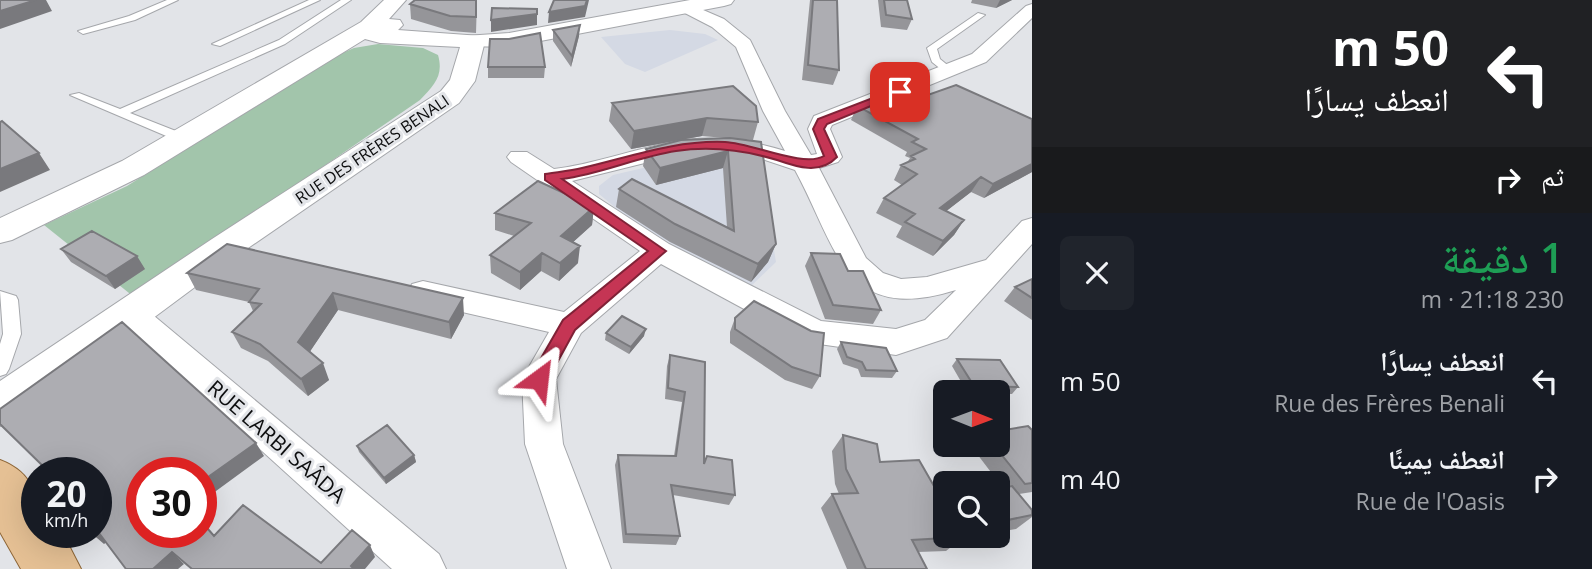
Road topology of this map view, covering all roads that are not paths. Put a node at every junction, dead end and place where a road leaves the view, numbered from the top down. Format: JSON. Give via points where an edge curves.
{"nodes":[{"id":1,"x":174,"y":0,"type":"edge"},
{"id":2,"x":316,"y":0,"type":"edge"},
{"id":3,"x":347,"y":0,"type":"edge"},
{"id":4,"x":396,"y":0,"type":"edge"},
{"id":5,"x":407,"y":0,"type":"edge"},
{"id":6,"x":724,"y":0,"type":"edge"},
{"id":7,"x":687,"y":8,"type":"junction"},
{"id":8,"x":1032,"y":9,"type":"edge"},
{"id":9,"x":981,"y":15,"type":"dead end"},
{"id":10,"x":404,"y":26,"type":"junction"},
{"id":11,"x":369,"y":27,"type":"junction"},
{"id":12,"x":83,"y":31,"type":"dead end"},
{"id":13,"x":461,"y":41,"type":"junction"},
{"id":14,"x":217,"y":44,"type":"dead end"},
{"id":15,"x":951,"y":72,"type":"junction"},
{"id":16,"x":75,"y":95,"type":"dead end"},
{"id":17,"x":120,"y":113,"type":"junction"},
{"id":18,"x":183,"y":138,"type":"junction"},
{"id":19,"x":519,"y":157,"type":"dead end"},
{"id":20,"x":805,"y":165,"type":"junction"},
{"id":21,"x":550,"y":177,"type":"junction"},
{"id":22,"x":1032,"y":227,"type":"edge"},
{"id":23,"x":0,"y":232,"type":"edge"},
{"id":24,"x":225,"y":247,"type":"junction"},
{"id":25,"x":659,"y":251,"type":"junction"},
{"id":26,"x":265,"y":256,"type":"edge"},
{"id":27,"x":996,"y":267,"type":"junction"},
{"id":28,"x":397,"y":286,"type":"edge"},
{"id":29,"x":0,"y":297,"type":"edge"},
{"id":30,"x":130,"y":313,"type":"junction"},
{"id":31,"x":569,"y":325,"type":"junction"},
{"id":32,"x":0,"y":369,"type":"edge"},
{"id":33,"x":0,"y":406,"type":"edge"},
{"id":34,"x":0,"y":484,"type":"edge"},
{"id":35,"x":53,"y":569,"type":"edge"},
{"id":36,"x":424,"y":569,"type":"edge"},
{"id":37,"x":589,"y":569,"type":"edge"}],
"edges":[{"from":1,"to":12,"type":"lane"},
{"from":2,"to":14,"type":"lane"},
{"from":3,"to":17,"type":"lane","via":[[282,42]]},
{"from":4,"to":11,"type":"main road"},
{"from":5,"to":10,"type":"main road","via":[[398,13]]},
{"from":6,"to":7,"type":"main road"},
{"from":7,"to":13,"type":"main road","via":[[509,40]]},
{"from":7,"to":20,"type":"street","via":[[718,23],[744,44]]},
{"from":8,"to":15,"type":"street","via":[[979,58]]},
{"from":9,"to":15,"type":"lane","via":[[932,48],[936,60]]},
{"from":10,"to":11,"type":"main road"},
{"from":10,"to":13,"type":"main road"},
{"from":11,"to":13,"type":"main road","via":[[370,33],[380,36]]},
{"from":11,"to":18,"type":"main road"},
{"from":13,"to":24,"type":"main road","name":"RUE DES FRÈRES BENALI","via":[[462,81],[450,97]]},
{"from":15,"to":20,"type":"street","via":[[822,121],[818,129],[830,157]]},
{"from":16,"to":17,"type":"lane"},
{"from":17,"to":18,"type":"lane"},
{"from":18,"to":23,"type":"main road","via":[[83,194]]},
{"from":19,"to":21,"type":"street"},
{"from":20,"to":21,"type":"street","via":[[725,145],[676,148]]},
{"from":20,"to":27,"type":"street","via":[[855,264],[873,281],[899,290],[927,288]]},
{"from":21,"to":25,"type":"street"},
{"from":22,"to":27,"type":"street"},
{"from":24,"to":26,"type":"street"},
{"from":24,"to":30,"type":"main road","name":"RUE DES FRÈRES BENALI"},
{"from":25,"to":27,"type":"street","via":[[817,333],[896,342],[936,329]]},
{"from":25,"to":31,"type":"street"},
{"from":28,"to":31,"type":"street"},
{"from":29,"to":32,"type":"lane","via":[[10,300],[12,334]]},
{"from":30,"to":33,"type":"main road","name":"RUE DES FRÈRES BENALI"},
{"from":30,"to":36,"type":"street","name":"RUE LARBI SAÂDA"},
{"from":31,"to":37,"type":"street","via":[[539,379],[544,444]]},
{"from":34,"to":35,"type":"main road"}]}
